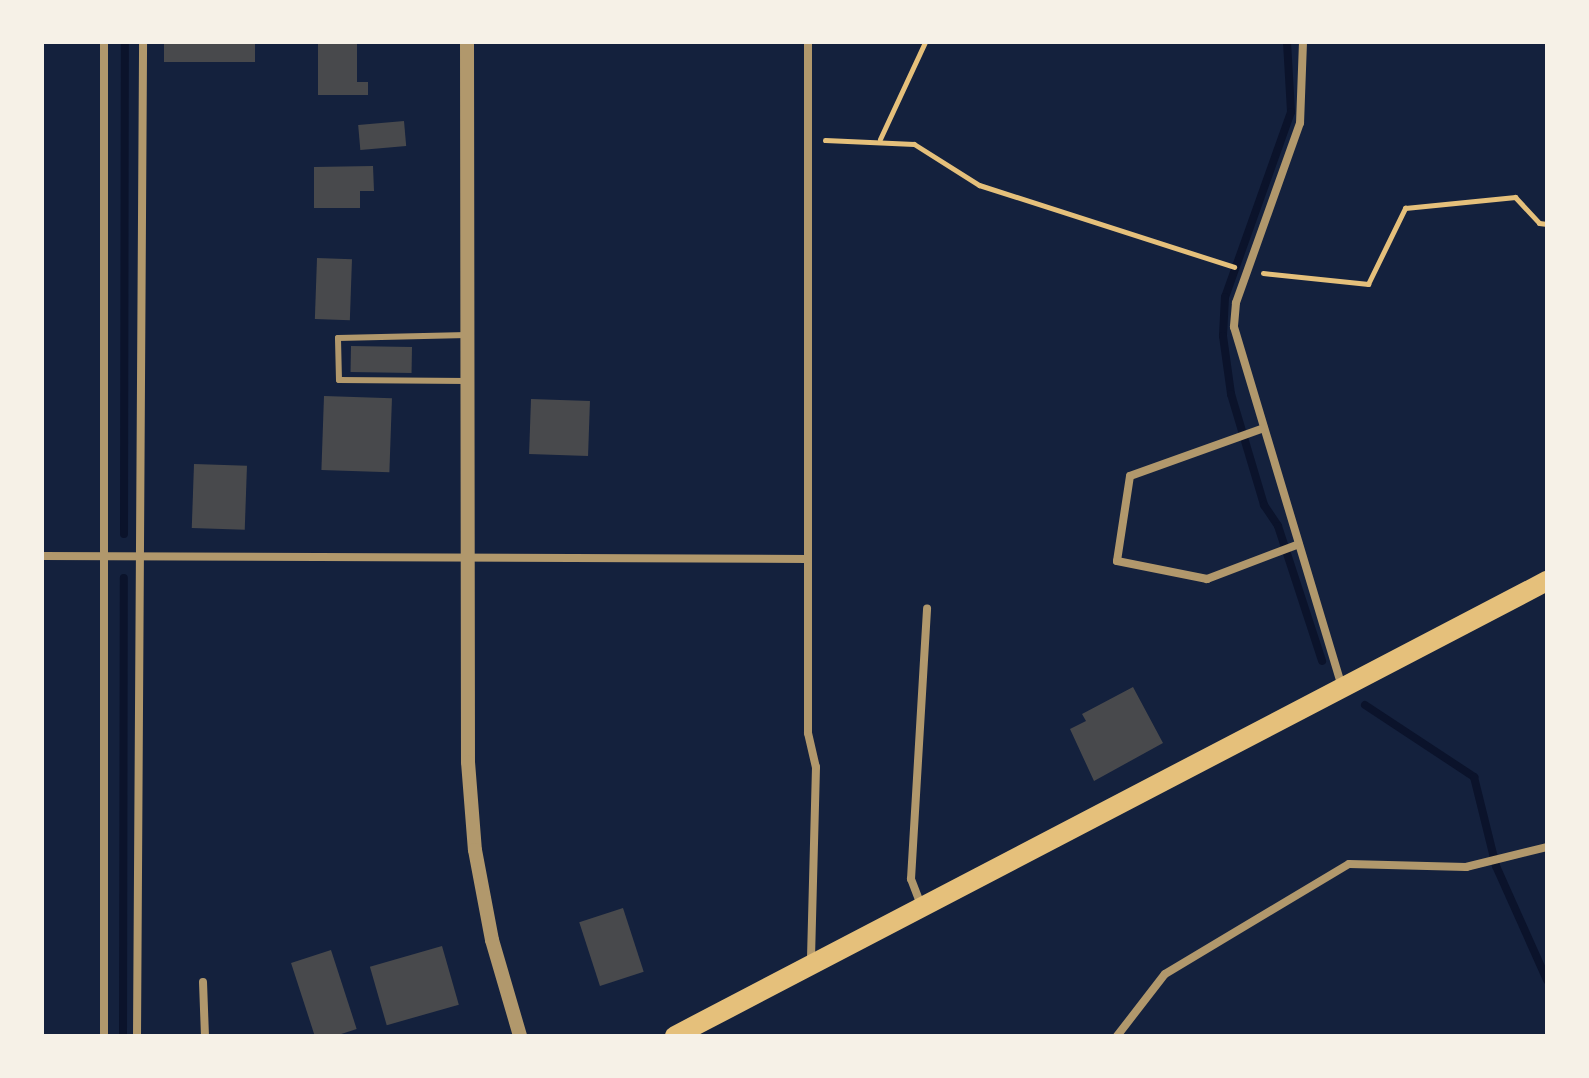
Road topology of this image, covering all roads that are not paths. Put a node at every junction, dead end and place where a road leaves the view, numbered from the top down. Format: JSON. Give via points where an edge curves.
{"nodes":[{"id":1,"x":104,"y":42,"type":"edge"},
{"id":2,"x":143,"y":42,"type":"edge"},
{"id":3,"x":467,"y":42,"type":"edge"},
{"id":4,"x":808,"y":42,"type":"edge"},
{"id":5,"x":1303,"y":42,"type":"edge"},
{"id":6,"x":467,"y":335,"type":"junction"},
{"id":7,"x":467,"y":381,"type":"junction"},
{"id":8,"x":1264,"y":428,"type":"junction"},
{"id":9,"x":1299,"y":544,"type":"junction"},
{"id":10,"x":467,"y":555,"type":"junction"},
{"id":11,"x":42,"y":556,"type":"edge"},
{"id":12,"x":105,"y":556,"type":"junction"},
{"id":13,"x":140,"y":556,"type":"junction"},
{"id":14,"x":808,"y":559,"type":"junction"},
{"id":15,"x":1547,"y":581,"type":"edge"},
{"id":16,"x":927,"y":608,"type":"dead end"},
{"id":17,"x":1342,"y":686,"type":"junction"},
{"id":18,"x":1547,"y":847,"type":"edge"},
{"id":19,"x":922,"y":906,"type":"junction"},
{"id":20,"x":811,"y":963,"type":"junction"},
{"id":21,"x":203,"y":982,"type":"dead end"},
{"id":22,"x":104,"y":1036,"type":"edge"},
{"id":23,"x":137,"y":1036,"type":"edge"},
{"id":24,"x":205,"y":1036,"type":"edge"},
{"id":25,"x":520,"y":1036,"type":"edge"},
{"id":26,"x":675,"y":1036,"type":"edge"},
{"id":27,"x":1117,"y":1036,"type":"edge"}],
"edges":[{"from":1,"to":12,"type":"street"},
{"from":2,"to":13,"type":"street"},
{"from":3,"to":6,"type":"street"},
{"from":4,"to":14,"type":"street"},
{"from":5,"to":8,"type":"street","via":[[1300,123],[1247,272],[1234,327]]},
{"from":6,"to":7,"type":"street"},
{"from":6,"to":7,"type":"lane","via":[[338,338],[339,380]]},
{"from":7,"to":10,"type":"street"},
{"from":8,"to":9,"type":"street"},
{"from":8,"to":9,"type":"street","via":[[1130,476],[1117,561],[1207,579]]},
{"from":9,"to":17,"type":"street"},
{"from":10,"to":13,"type":"street"},
{"from":10,"to":14,"type":"street"},
{"from":10,"to":25,"type":"street","via":[[468,762],[475,850],[492,940]]},
{"from":11,"to":12,"type":"street"},
{"from":12,"to":13,"type":"street"},
{"from":12,"to":22,"type":"street"},
{"from":13,"to":23,"type":"street"},
{"from":14,"to":20,"type":"street","via":[[808,733],[816,767]]},
{"from":15,"to":17,"type":"main road"},
{"from":16,"to":19,"type":"street","via":[[911,879]]},
{"from":17,"to":19,"type":"main road"},
{"from":18,"to":27,"type":"street","via":[[1466,867],[1349,864],[1165,974]]},
{"from":19,"to":20,"type":"main road"},
{"from":20,"to":26,"type":"main road"},
{"from":21,"to":24,"type":"street"}]}
